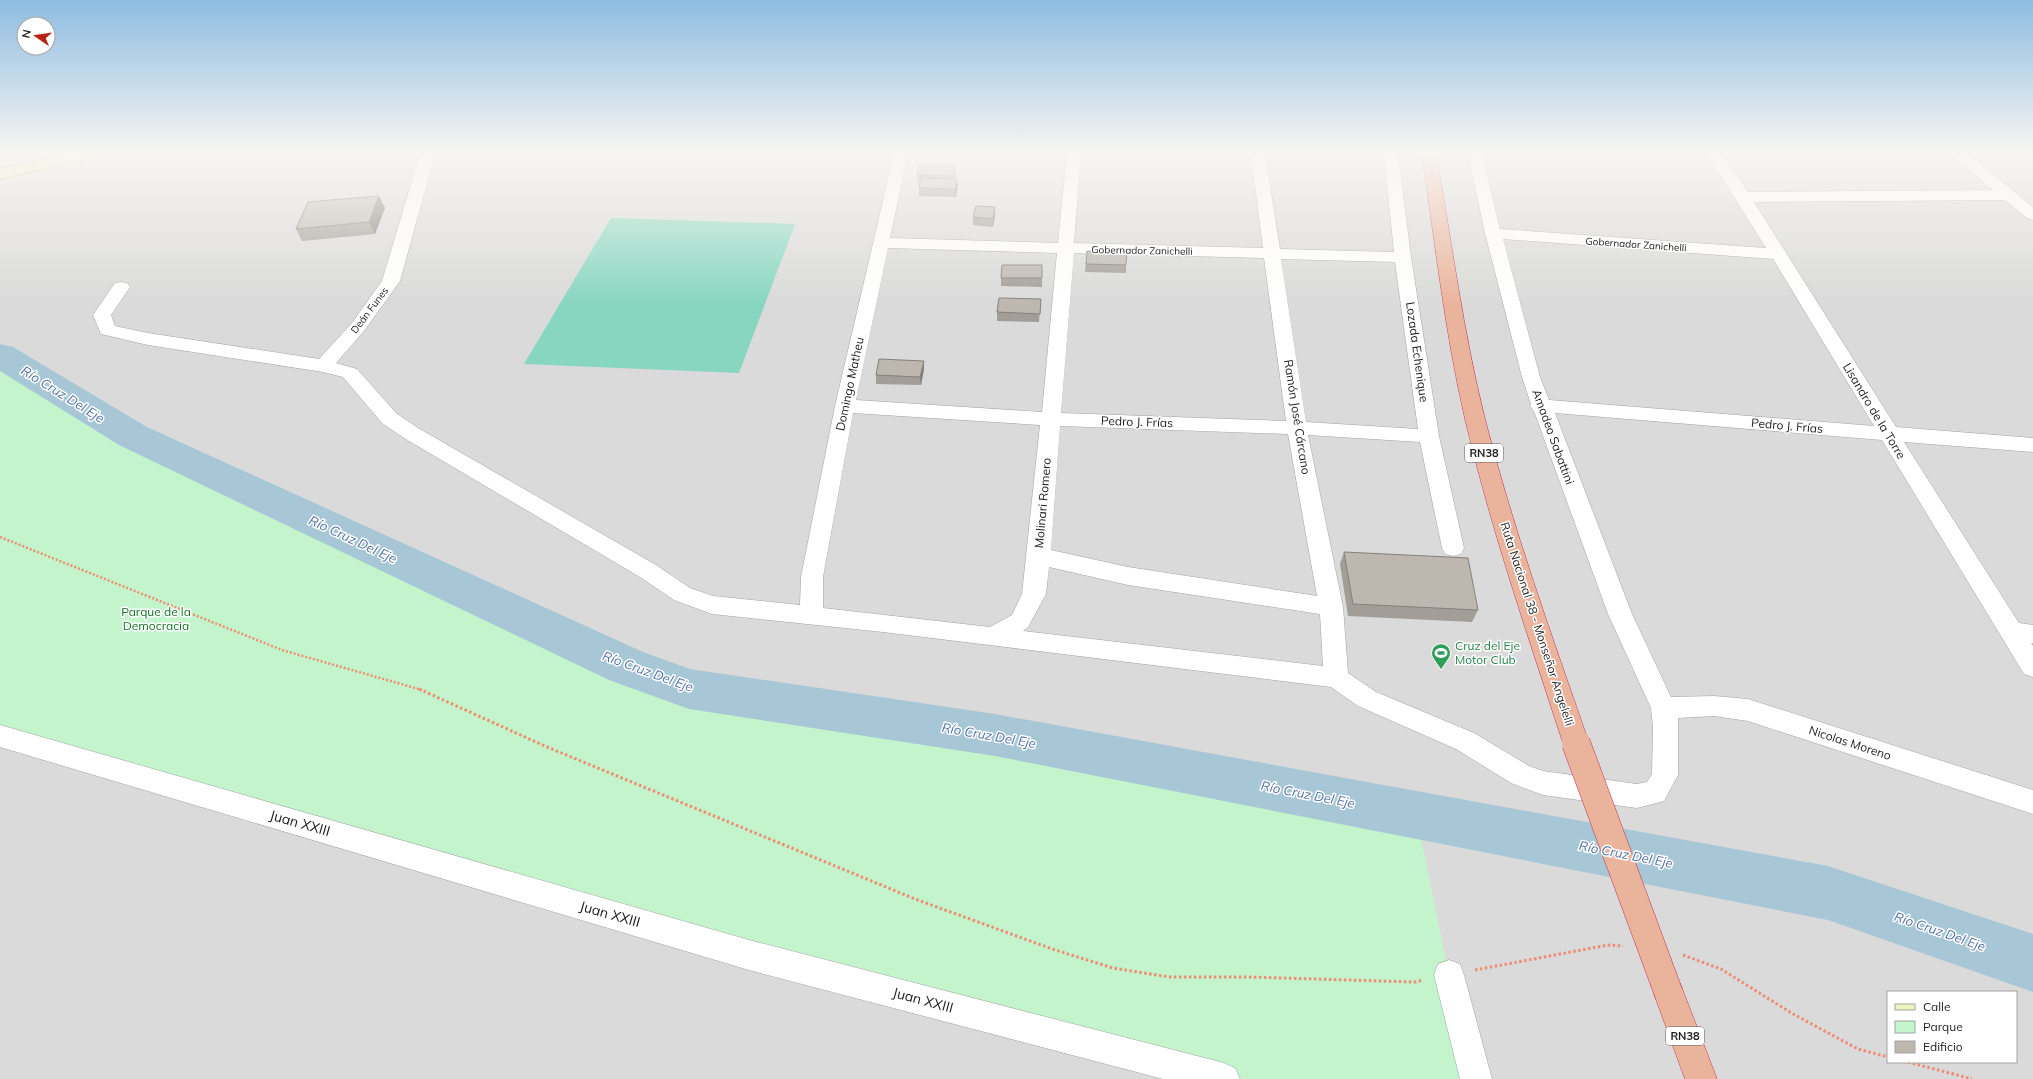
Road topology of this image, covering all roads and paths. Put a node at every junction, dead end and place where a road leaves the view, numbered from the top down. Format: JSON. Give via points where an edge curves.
{"nodes":[{"id":1,"x":413,"y":204,"type":"edge"},
{"id":2,"x":890,"y":204,"type":"edge"},
{"id":3,"x":1069,"y":204,"type":"edge"},
{"id":4,"x":1265,"y":204,"type":"edge"},
{"id":5,"x":1397,"y":204,"type":"edge"},
{"id":6,"x":1437,"y":204,"type":"edge"},
{"id":7,"x":1486,"y":204,"type":"edge"},
{"id":8,"x":1748,"y":204,"type":"edge"},
{"id":9,"x":2020,"y":204,"type":"edge"},
{"id":10,"x":2033,"y":215,"type":"edge"},
{"id":11,"x":1493,"y":233,"type":"junction"},
{"id":12,"x":881,"y":243,"type":"junction"},
{"id":13,"x":1065,"y":248,"type":"junction"},
{"id":14,"x":1272,"y":253,"type":"junction"},
{"id":15,"x":1778,"y":254,"type":"junction"},
{"id":16,"x":1403,"y":257,"type":"junction"},
{"id":17,"x":121,"y":287,"type":"dead end"},
{"id":18,"x":324,"y":366,"type":"junction"},
{"id":19,"x":845,"y":406,"type":"junction"},
{"id":20,"x":1540,"y":406,"type":"junction"},
{"id":21,"x":1050,"y":418,"type":"junction"},
{"id":22,"x":1297,"y":428,"type":"junction"},
{"id":23,"x":1888,"y":434,"type":"junction"},
{"id":24,"x":1429,"y":436,"type":"junction"},
{"id":25,"x":2033,"y":445,"type":"edge"},
{"id":26,"x":0,"y":537,"type":"edge"},
{"id":27,"x":1453,"y":548,"type":"dead end"},
{"id":28,"x":1039,"y":556,"type":"junction"},
{"id":29,"x":1331,"y":607,"type":"junction"},
{"id":30,"x":811,"y":616,"type":"junction"},
{"id":31,"x":2022,"y":633,"type":"edge"},
{"id":32,"x":994,"y":636,"type":"junction"},
{"id":33,"x":2033,"y":667,"type":"edge"},
{"id":34,"x":1336,"y":678,"type":"junction"},
{"id":35,"x":1664,"y":708,"type":"junction"},
{"id":36,"x":0,"y":736,"type":"edge"},
{"id":37,"x":2033,"y":802,"type":"edge"},
{"id":38,"x":1630,"y":947,"type":"dead end"},
{"id":39,"x":1681,"y":954,"type":"dead end"},
{"id":40,"x":1449,"y":975,"type":"junction"},
{"id":41,"x":1887,"y":1057,"type":"edge"},
{"id":42,"x":1912,"y":1063,"type":"edge"},
{"id":43,"x":1224,"y":1079,"type":"edge"},
{"id":44,"x":1476,"y":1079,"type":"edge"},
{"id":45,"x":1701,"y":1079,"type":"edge"},
{"id":46,"x":1972,"y":1079,"type":"edge"}],
"edges":[{"from":1,"to":18,"type":"street","name":"Deán Funes","via":[[391,281],[358,327]]},
{"from":2,"to":12,"type":"street","name":"Domingo Matheu"},
{"from":3,"to":13,"type":"street","name":"Molinari Romero"},
{"from":4,"to":14,"type":"street","name":"Ramón José Cárcano"},
{"from":5,"to":16,"type":"street","name":"Lozada Echenique"},
{"from":6,"to":45,"type":"highway","name":"Ruta Nacional 38 - Monseñor Angelelli","number":"RN38","bridge":true,"via":[[1454,321],[1477,428],[1504,524],[1576,743]]},
{"from":7,"to":11,"type":"street","name":"Amadeo Sabattini"},
{"from":8,"to":15,"type":"street","name":"Lisandro de la Torre"},
{"from":9,"to":10,"type":"street"},
{"from":11,"to":15,"type":"street","name":"Gobernador Zanichelli"},
{"from":11,"to":20,"type":"street","name":"Amadeo Sabattini"},
{"from":12,"to":13,"type":"street","name":"Gobernador Zanichelli"},
{"from":12,"to":19,"type":"street","name":"Domingo Matheu"},
{"from":13,"to":14,"type":"street","name":"Gobernador Zanichelli"},
{"from":13,"to":21,"type":"street","name":"Molinari Romero"},
{"from":14,"to":16,"type":"street","name":"Gobernador Zanichelli"},
{"from":14,"to":22,"type":"street","name":"Ramón José Cárcano"},
{"from":15,"to":23,"type":"street","name":"Lisandro de la Torre"},
{"from":16,"to":24,"type":"street","name":"Lozada Echenique"},
{"from":17,"to":18,"type":"street","via":[[102,315],[107,330],[148,339]]},
{"from":18,"to":30,"type":"street","via":[[350,373],[389,418],[411,433],[648,571],[682,594],[712,605]]},
{"from":19,"to":21,"type":"street","name":"Pedro J. Frías"},
{"from":19,"to":30,"type":"street","name":"Domingo Matheu","via":[[812,577]]},
{"from":20,"to":23,"type":"street","name":"Pedro J. Frías"},
{"from":20,"to":35,"type":"street","name":"Amadeo Sabattini","via":[[1620,614]]},
{"from":21,"to":22,"type":"street","name":"Pedro J. Frías"},
{"from":21,"to":28,"type":"street","name":"Molinari Romero"},
{"from":22,"to":24,"type":"street","name":"Pedro J. Frías"},
{"from":22,"to":29,"type":"street","name":"Ramón José Cárcano"},
{"from":23,"to":25,"type":"street","name":"Pedro J. Frías"},
{"from":23,"to":31,"type":"street","name":"Lisandro de la Torre"},
{"from":24,"to":27,"type":"street","name":"Lozada Echenique"},
{"from":26,"to":40,"type":"path","via":[[282,650],[418,688],[547,747],[915,899],[1112,968],[1169,978],[1249,977],[1415,982]]},
{"from":28,"to":29,"type":"street","name":"Molinari Romero","via":[[1128,576]]},
{"from":28,"to":32,"type":"street","via":[[1034,594],[1020,621]]},
{"from":29,"to":34,"type":"street","name":"Ramón José Cárcano"},
{"from":30,"to":32,"type":"street"},
{"from":31,"to":33,"type":"street","name":"Lisandro de la Torre"},
{"from":32,"to":34,"type":"street"},
{"from":34,"to":35,"type":"street","name":"Amadeo Sabattini","via":[[1367,699],[1465,740],[1520,775],[1543,783],[1637,796],[1655,793],[1665,775]]},
{"from":35,"to":37,"type":"street","name":"Nicolas Moreno","via":[[1714,706],[1748,710]]},
{"from":36,"to":43,"type":"street","name":"Juan XXIII","via":[[749,955]]},
{"from":38,"to":40,"type":"path","via":[[1608,945]]},
{"from":39,"to":41,"type":"path","via":[[1721,969],[1793,1014],[1858,1049]]},
{"from":40,"to":44,"type":"street"},
{"from":42,"to":46,"type":"path"}]}
